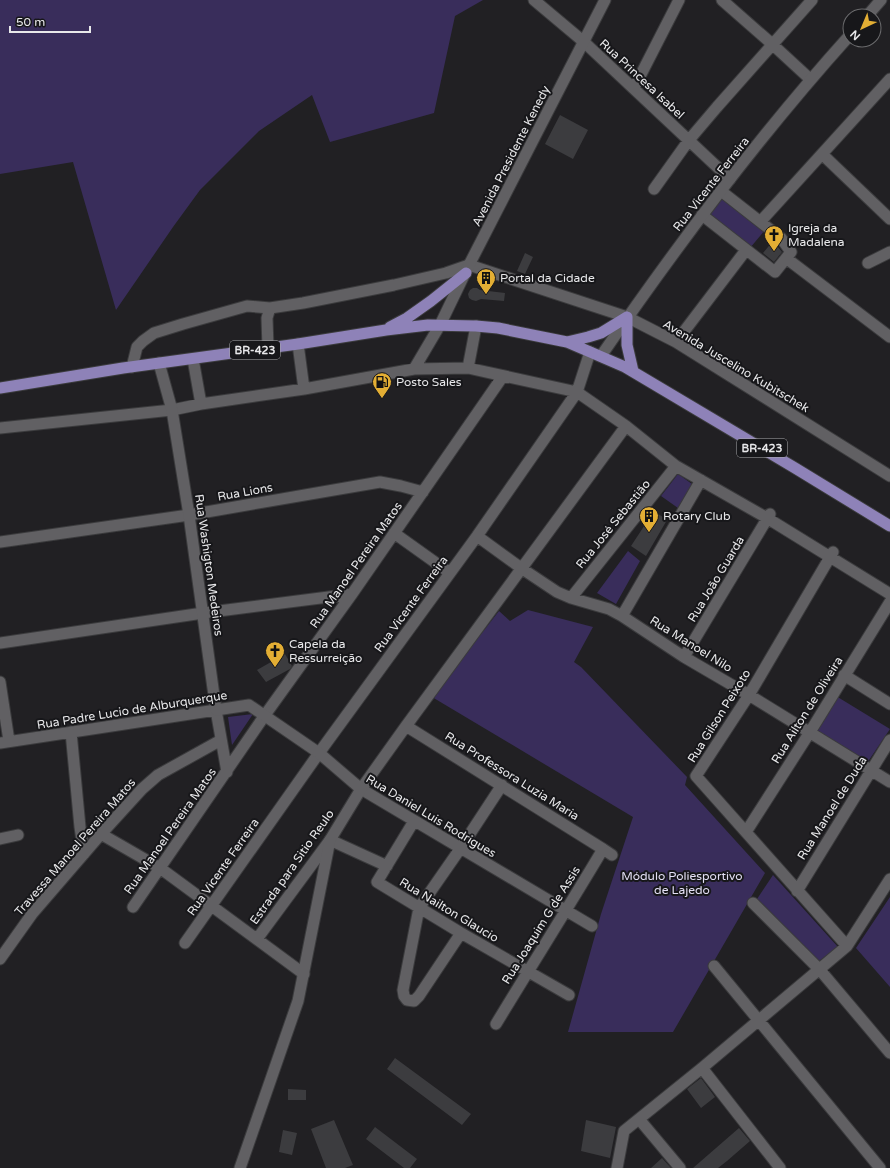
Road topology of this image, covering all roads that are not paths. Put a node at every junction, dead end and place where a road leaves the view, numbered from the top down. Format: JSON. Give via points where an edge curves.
{"nodes":[{"id":1,"x":534,"y":0,"type":"edge"},
{"id":2,"x":605,"y":0,"type":"edge"},
{"id":3,"x":679,"y":0,"type":"edge"},
{"id":4,"x":722,"y":0,"type":"edge"},
{"id":5,"x":812,"y":0,"type":"edge"},
{"id":6,"x":881,"y":0,"type":"edge"},
{"id":7,"x":874,"y":8,"type":"edge"},
{"id":8,"x":584,"y":42,"type":"junction"},
{"id":9,"x":772,"y":44,"type":"junction"},
{"id":10,"x":842,"y":44,"type":"edge"},
{"id":11,"x":810,"y":79,"type":"junction"},
{"id":12,"x":890,"y":79,"type":"edge"},
{"id":13,"x":634,"y":88,"type":"junction"},
{"id":14,"x":689,"y":140,"type":"junction"},
{"id":15,"x":822,"y":154,"type":"junction"},
{"id":16,"x":730,"y":178,"type":"junction"},
{"id":17,"x":654,"y":189,"type":"dead end"},
{"id":18,"x":721,"y":191,"type":"junction"},
{"id":19,"x":702,"y":215,"type":"junction"},
{"id":20,"x":890,"y":219,"type":"edge"},
{"id":21,"x":761,"y":221,"type":"junction"},
{"id":22,"x":746,"y":250,"type":"junction"},
{"id":23,"x":890,"y":252,"type":"edge"},
{"id":24,"x":786,"y":258,"type":"junction"},
{"id":25,"x":868,"y":263,"type":"dead end"},
{"id":26,"x":467,"y":269,"type":"junction"},
{"id":27,"x":270,"y":308,"type":"junction"},
{"id":28,"x":627,"y":317,"type":"junction"},
{"id":29,"x":440,"y":325,"type":"junction"},
{"id":30,"x":476,"y":326,"type":"junction"},
{"id":31,"x":386,"y":330,"type":"junction"},
{"id":32,"x":890,"y":338,"type":"edge"},
{"id":33,"x":567,"y":342,"type":"junction"},
{"id":34,"x":676,"y":342,"type":"junction"},
{"id":35,"x":298,"y":344,"type":"junction"},
{"id":36,"x":268,"y":348,"type":"junction"},
{"id":37,"x":596,"y":354,"type":"junction"},
{"id":38,"x":193,"y":359,"type":"junction"},
{"id":39,"x":159,"y":363,"type":"junction"},
{"id":40,"x":128,"y":367,"type":"junction"},
{"id":41,"x":468,"y":368,"type":"junction"},
{"id":42,"x":414,"y":369,"type":"junction"},
{"id":43,"x":633,"y":371,"type":"junction"},
{"id":44,"x":503,"y":376,"type":"junction"},
{"id":45,"x":0,"y":388,"type":"edge"},
{"id":46,"x":304,"y":389,"type":"junction"},
{"id":47,"x":577,"y":392,"type":"junction"},
{"id":48,"x":201,"y":404,"type":"junction"},
{"id":49,"x":172,"y":410,"type":"junction"},
{"id":50,"x":626,"y":426,"type":"junction"},
{"id":51,"x":0,"y":428,"type":"edge"},
{"id":52,"x":676,"y":466,"type":"junction"},
{"id":53,"x":890,"y":476,"type":"edge"},
{"id":54,"x":701,"y":480,"type":"junction"},
{"id":55,"x":423,"y":492,"type":"junction"},
{"id":56,"x":189,"y":515,"type":"junction"},
{"id":57,"x":769,"y":516,"type":"junction"},
{"id":58,"x":890,"y":526,"type":"edge"},
{"id":59,"x":394,"y":533,"type":"junction"},
{"id":60,"x":477,"y":536,"type":"junction"},
{"id":61,"x":0,"y":542,"type":"edge"},
{"id":62,"x":831,"y":554,"type":"junction"},
{"id":63,"x":521,"y":568,"type":"junction"},
{"id":64,"x":450,"y":573,"type":"junction"},
{"id":65,"x":352,"y":594,"type":"junction"},
{"id":66,"x":890,"y":594,"type":"edge"},
{"id":67,"x":571,"y":598,"type":"junction"},
{"id":68,"x":890,"y":602,"type":"edge"},
{"id":69,"x":203,"y":613,"type":"junction"},
{"id":70,"x":622,"y":616,"type":"junction"},
{"id":71,"x":0,"y":643,"type":"edge"},
{"id":72,"x":684,"y":657,"type":"junction"},
{"id":73,"x":844,"y":675,"type":"junction"},
{"id":74,"x":0,"y":682,"type":"edge"},
{"id":75,"x":749,"y":695,"type":"junction"},
{"id":76,"x":890,"y":704,"type":"edge"},
{"id":77,"x":216,"y":710,"type":"junction"},
{"id":78,"x":265,"y":715,"type":"junction"},
{"id":79,"x":406,"y":726,"type":"junction"},
{"id":80,"x":71,"y":732,"type":"junction"},
{"id":81,"x":810,"y":732,"type":"junction"},
{"id":82,"x":222,"y":740,"type":"junction"},
{"id":83,"x":890,"y":740,"type":"edge"},
{"id":84,"x":4,"y":742,"type":"edge"},
{"id":85,"x":319,"y":753,"type":"junction"},
{"id":86,"x":871,"y":770,"type":"junction"},
{"id":87,"x":227,"y":772,"type":"junction"},
{"id":88,"x":890,"y":782,"type":"edge"},
{"id":89,"x":502,"y":785,"type":"junction"},
{"id":90,"x":361,"y":789,"type":"junction"},
{"id":91,"x":414,"y":821,"type":"junction"},
{"id":92,"x":746,"y":832,"type":"junction"},
{"id":93,"x":101,"y":834,"type":"junction"},
{"id":94,"x":18,"y":835,"type":"dead end"},
{"id":95,"x":0,"y":839,"type":"edge"},
{"id":96,"x":330,"y":840,"type":"junction"},
{"id":97,"x":460,"y":849,"type":"junction"},
{"id":98,"x":607,"y":852,"type":"joint"},
{"id":99,"x":84,"y":854,"type":"junction"},
{"id":100,"x":387,"y":866,"type":"junction"},
{"id":101,"x":160,"y":868,"type":"junction"},
{"id":102,"x":890,"y":879,"type":"edge"},
{"id":103,"x":797,"y":890,"type":"junction"},
{"id":104,"x":753,"y":903,"type":"dead end"},
{"id":105,"x":212,"y":906,"type":"junction"},
{"id":106,"x":133,"y":907,"type":"dead end"},
{"id":107,"x":419,"y":908,"type":"junction"},
{"id":108,"x":566,"y":911,"type":"junction"},
{"id":109,"x":592,"y":926,"type":"dead end"},
{"id":110,"x":461,"y":933,"type":"junction"},
{"id":111,"x":257,"y":939,"type":"junction"},
{"id":112,"x":185,"y":943,"type":"dead end"},
{"id":113,"x":847,"y":946,"type":"junction"},
{"id":114,"x":0,"y":959,"type":"edge"},
{"id":115,"x":714,"y":966,"type":"dead end"},
{"id":116,"x":820,"y":970,"type":"junction"},
{"id":117,"x":528,"y":971,"type":"junction"},
{"id":118,"x":304,"y":974,"type":"junction"},
{"id":119,"x":569,"y":995,"type":"dead end"},
{"id":120,"x":758,"y":1020,"type":"junction"},
{"id":121,"x":496,"y":1024,"type":"dead end"},
{"id":122,"x":890,"y":1053,"type":"edge"},
{"id":123,"x":702,"y":1068,"type":"junction"},
{"id":124,"x":639,"y":1119,"type":"junction"},
{"id":125,"x":240,"y":1168,"type":"edge"},
{"id":126,"x":617,"y":1168,"type":"edge"},
{"id":127,"x":680,"y":1168,"type":"edge"},
{"id":128,"x":780,"y":1168,"type":"edge"},
{"id":129,"x":880,"y":1168,"type":"edge"}],
"edges":[{"from":1,"to":8,"type":"street","name":"Rua Princesa Isabel"},
{"from":2,"to":8,"type":"street","name":"Avenida Presidente Kenedy"},
{"from":3,"to":13,"type":"street"},
{"from":4,"to":9,"type":"street"},
{"from":5,"to":9,"type":"street"},
{"from":6,"to":7,"type":"street"},
{"from":8,"to":13,"type":"street","name":"Rua Princesa Isabel"},
{"from":8,"to":26,"type":"street","name":"Avenida Presidente Kenedy"},
{"from":9,"to":11,"type":"street"},
{"from":9,"to":14,"type":"street"},
{"from":10,"to":11,"type":"street","name":"Rua Vicente Ferreira"},
{"from":11,"to":16,"type":"street","name":"Rua Vicente Ferreira"},
{"from":12,"to":15,"type":"street"},
{"from":13,"to":14,"type":"street","name":"Rua Princesa Isabel"},
{"from":14,"to":16,"type":"street","name":"Rua Princesa Isabel"},
{"from":14,"to":17,"type":"street"},
{"from":15,"to":20,"type":"street"},
{"from":15,"to":21,"type":"street"},
{"from":16,"to":18,"type":"street","name":"Rua Vicente Ferreira"},
{"from":18,"to":19,"type":"street","name":"Rua Vicente Ferreira"},
{"from":18,"to":21,"type":"street"},
{"from":19,"to":22,"type":"street"},
{"from":19,"to":28,"type":"street","name":"Rua Vicente Ferreira"},
{"from":21,"to":24,"type":"street","via":[[781,238],[791,252]]},
{"from":22,"to":24,"type":"street","via":[[774,272]]},
{"from":22,"to":34,"type":"street"},
{"from":23,"to":25,"type":"street"},
{"from":24,"to":32,"type":"street"},
{"from":26,"to":27,"type":"street"},
{"from":26,"to":28,"type":"street","name":"Avenida Juscelino Kubitschek"},
{"from":26,"to":29,"type":"street","name":"Avenida Presidente Kenedy"},
{"from":26,"to":31,"type":"main road","via":[[431,301]]},
{"from":27,"to":36,"type":"street","via":[[267,318]]},
{"from":27,"to":40,"type":"street","via":[[247,306],[154,333],[137,347]]},
{"from":28,"to":33,"type":"main road","via":[[601,333]]},
{"from":28,"to":34,"type":"street","name":"Avenida Juscelino Kubitschek"},
{"from":28,"to":37,"type":"street","name":"Rua Vicente Ferreira"},
{"from":28,"to":43,"type":"main road","via":[[627,345]]},
{"from":29,"to":30,"type":"main road","number":"BR-423"},
{"from":29,"to":31,"type":"main road","number":"BR-423"},
{"from":29,"to":42,"type":"street","name":"Avenida Presidente Kenedy"},
{"from":30,"to":33,"type":"main road","number":"BR-423"},
{"from":30,"to":41,"type":"street"},
{"from":31,"to":35,"type":"main road","number":"BR-423"},
{"from":33,"to":37,"type":"main road","number":"BR-423"},
{"from":34,"to":53,"type":"street","name":"Avenida Juscelino Kubitschek"},
{"from":35,"to":36,"type":"main road","number":"BR-423"},
{"from":35,"to":46,"type":"street"},
{"from":36,"to":38,"type":"main road","number":"BR-423"},
{"from":37,"to":43,"type":"main road","number":"BR-423"},
{"from":37,"to":47,"type":"street","name":"Rua Vicente Ferreira"},
{"from":38,"to":39,"type":"main road","number":"BR-423"},
{"from":38,"to":48,"type":"street"},
{"from":39,"to":40,"type":"main road","number":"BR-423"},
{"from":39,"to":49,"type":"street","name":"Rua Washigton Medeiros"},
{"from":40,"to":45,"type":"main road","number":"BR-423"},
{"from":41,"to":42,"type":"street"},
{"from":41,"to":44,"type":"street"},
{"from":42,"to":46,"type":"street"},
{"from":43,"to":58,"type":"main road","number":"BR-423"},
{"from":44,"to":47,"type":"street"},
{"from":44,"to":55,"type":"street","name":"Rua Manoel Pereira Matos"},
{"from":46,"to":48,"type":"street"},
{"from":47,"to":50,"type":"street"},
{"from":47,"to":60,"type":"street","name":"Rua Vicente Ferreira"},
{"from":48,"to":49,"type":"street"},
{"from":49,"to":51,"type":"street"},
{"from":49,"to":56,"type":"street","name":"Rua Washigton Medeiros"},
{"from":50,"to":52,"type":"street"},
{"from":50,"to":63,"type":"street"},
{"from":52,"to":54,"type":"street"},
{"from":52,"to":67,"type":"street","name":"Rua José Sebastião"},
{"from":54,"to":57,"type":"street"},
{"from":54,"to":70,"type":"street"},
{"from":55,"to":56,"type":"street","name":"Rua Lions","via":[[380,482]]},
{"from":55,"to":59,"type":"street","name":"Rua Manoel Pereira Matos"},
{"from":56,"to":61,"type":"street","name":"Rua Lions"},
{"from":56,"to":69,"type":"street","name":"Rua Washigton Medeiros"},
{"from":57,"to":62,"type":"street"},
{"from":57,"to":72,"type":"street","name":"Rua João Guarda"},
{"from":59,"to":64,"type":"street"},
{"from":59,"to":65,"type":"street","name":"Rua Manoel Pereira Matos"},
{"from":60,"to":63,"type":"street","name":"Rua Manoel Nilo"},
{"from":60,"to":64,"type":"street","name":"Rua Vicente Ferreira"},
{"from":62,"to":66,"type":"street"},
{"from":62,"to":75,"type":"street","name":"Rua Gilson Peixoto"},
{"from":63,"to":67,"type":"street","name":"Rua Manoel Nilo","via":[[557,592]]},
{"from":63,"to":79,"type":"street"},
{"from":64,"to":85,"type":"street","name":"Rua Vicente Ferreira"},
{"from":65,"to":69,"type":"street"},
{"from":65,"to":78,"type":"street","name":"Rua Manoel Pereira Matos"},
{"from":67,"to":70,"type":"street","name":"Rua Manoel Nilo","via":[[609,609]]},
{"from":68,"to":73,"type":"street","name":"Rua Ailton de Oliveira"},
{"from":69,"to":71,"type":"street"},
{"from":69,"to":77,"type":"street","name":"Rua Washigton Medeiros"},
{"from":70,"to":72,"type":"street","name":"Rua Manoel Nilo"},
{"from":72,"to":75,"type":"street","name":"Rua Manoel Nilo"},
{"from":73,"to":76,"type":"street"},
{"from":73,"to":81,"type":"street","name":"Rua Ailton de Oliveira"},
{"from":74,"to":84,"type":"street"},
{"from":75,"to":81,"type":"street","name":"Rua Manoel Nilo"},
{"from":75,"to":92,"type":"street","name":"Rua Gilson Peixoto","via":[[696,776]]},
{"from":77,"to":78,"type":"street","name":"Rua Padre Lucio de Alburquerque","via":[[249,705]]},
{"from":77,"to":80,"type":"street","name":"Rua Padre Lucio de Alburquerque"},
{"from":77,"to":82,"type":"street","name":"Rua Washigton Medeiros"},
{"from":78,"to":85,"type":"street","name":"Rua Daniel Luis Rodrigues"},
{"from":78,"to":87,"type":"street","name":"Rua Manoel Pereira Matos"},
{"from":79,"to":89,"type":"street","name":"Rua Professora Luzia Maria"},
{"from":79,"to":90,"type":"street"},
{"from":80,"to":84,"type":"street","name":"Rua Padre Lucio de Alburquerque"},
{"from":80,"to":99,"type":"street"},
{"from":81,"to":86,"type":"street","name":"Rua Manoel Nilo"},
{"from":81,"to":92,"type":"street","name":"Rua Ailton de Oliveira"},
{"from":82,"to":87,"type":"street","name":"Rua Washigton Medeiros"},
{"from":82,"to":93,"type":"street","name":"Travessa Manoel Pereira Matos","via":[[158,775]]},
{"from":83,"to":86,"type":"street","name":"Rua Manoel de Duda"},
{"from":85,"to":90,"type":"street","name":"Rua Daniel Luis Rodrigues"},
{"from":85,"to":105,"type":"street","name":"Rua Vicente Ferreira"},
{"from":86,"to":88,"type":"street","name":"Rua Manoel Nilo"},
{"from":86,"to":103,"type":"street","name":"Rua Manoel de Duda"},
{"from":87,"to":101,"type":"street","name":"Rua Manoel Pereira Matos"},
{"from":89,"to":97,"type":"street"},
{"from":89,"to":98,"type":"street","name":"Rua Professora Luzia Maria"},
{"from":90,"to":91,"type":"street","name":"Rua Daniel Luis Rodrigues"},
{"from":90,"to":96,"type":"street","name":"Estrada para Sitio Reulo"},
{"from":91,"to":97,"type":"street","name":"Rua Daniel Luis Rodrigues"},
{"from":91,"to":100,"type":"street","name":"Rua Nailton Glaucio"},
{"from":92,"to":103,"type":"street","name":"Rua Gilson Peixoto"},
{"from":93,"to":99,"type":"street","name":"Travessa Manoel Pereira Matos"},
{"from":93,"to":101,"type":"street"},
{"from":94,"to":95,"type":"street"},
{"from":96,"to":100,"type":"street"},
{"from":96,"to":111,"type":"street","name":"Estrada para Sitio Reulo"},
{"from":96,"to":118,"type":"street"},
{"from":97,"to":107,"type":"street"},
{"from":97,"to":108,"type":"street","name":"Rua Daniel Luis Rodrigues"},
{"from":98,"to":108,"type":"street","name":"Rua Joaquim G de Assis"},
{"from":99,"to":114,"type":"street","name":"Travessa Manoel Pereira Matos","via":[[32,914]]},
{"from":100,"to":107,"type":"street","name":"Rua Nailton Glaucio","via":[[377,882]]},
{"from":101,"to":105,"type":"street"},
{"from":101,"to":106,"type":"street","name":"Rua Manoel Pereira Matos"},
{"from":102,"to":113,"type":"street"},
{"from":103,"to":113,"type":"street","name":"Rua Gilson Peixoto"},
{"from":104,"to":116,"type":"street"},
{"from":105,"to":111,"type":"street"},
{"from":105,"to":112,"type":"street","name":"Rua Vicente Ferreira"},
{"from":107,"to":110,"type":"street","name":"Rua Nailton Glaucio"},
{"from":107,"to":110,"type":"street","via":[[403,990],[407,1000],[414,1001],[419,996]]},
{"from":108,"to":109,"type":"street","name":"Rua Daniel Luis Rodrigues"},
{"from":108,"to":117,"type":"street","name":"Rua Joaquim G de Assis"},
{"from":110,"to":117,"type":"street","name":"Rua Nailton Glaucio"},
{"from":111,"to":118,"type":"street"},
{"from":113,"to":116,"type":"street"},
{"from":115,"to":120,"type":"street"},
{"from":116,"to":120,"type":"street"},
{"from":116,"to":122,"type":"street"},
{"from":117,"to":119,"type":"street","name":"Rua Nailton Glaucio"},
{"from":117,"to":121,"type":"street","name":"Rua Joaquim G de Assis"},
{"from":118,"to":125,"type":"street","via":[[298,1000]]},
{"from":120,"to":123,"type":"street"},
{"from":120,"to":129,"type":"street"},
{"from":123,"to":124,"type":"street"},
{"from":123,"to":128,"type":"street"},
{"from":124,"to":126,"type":"street","via":[[624,1131]]},
{"from":124,"to":127,"type":"street"}]}
